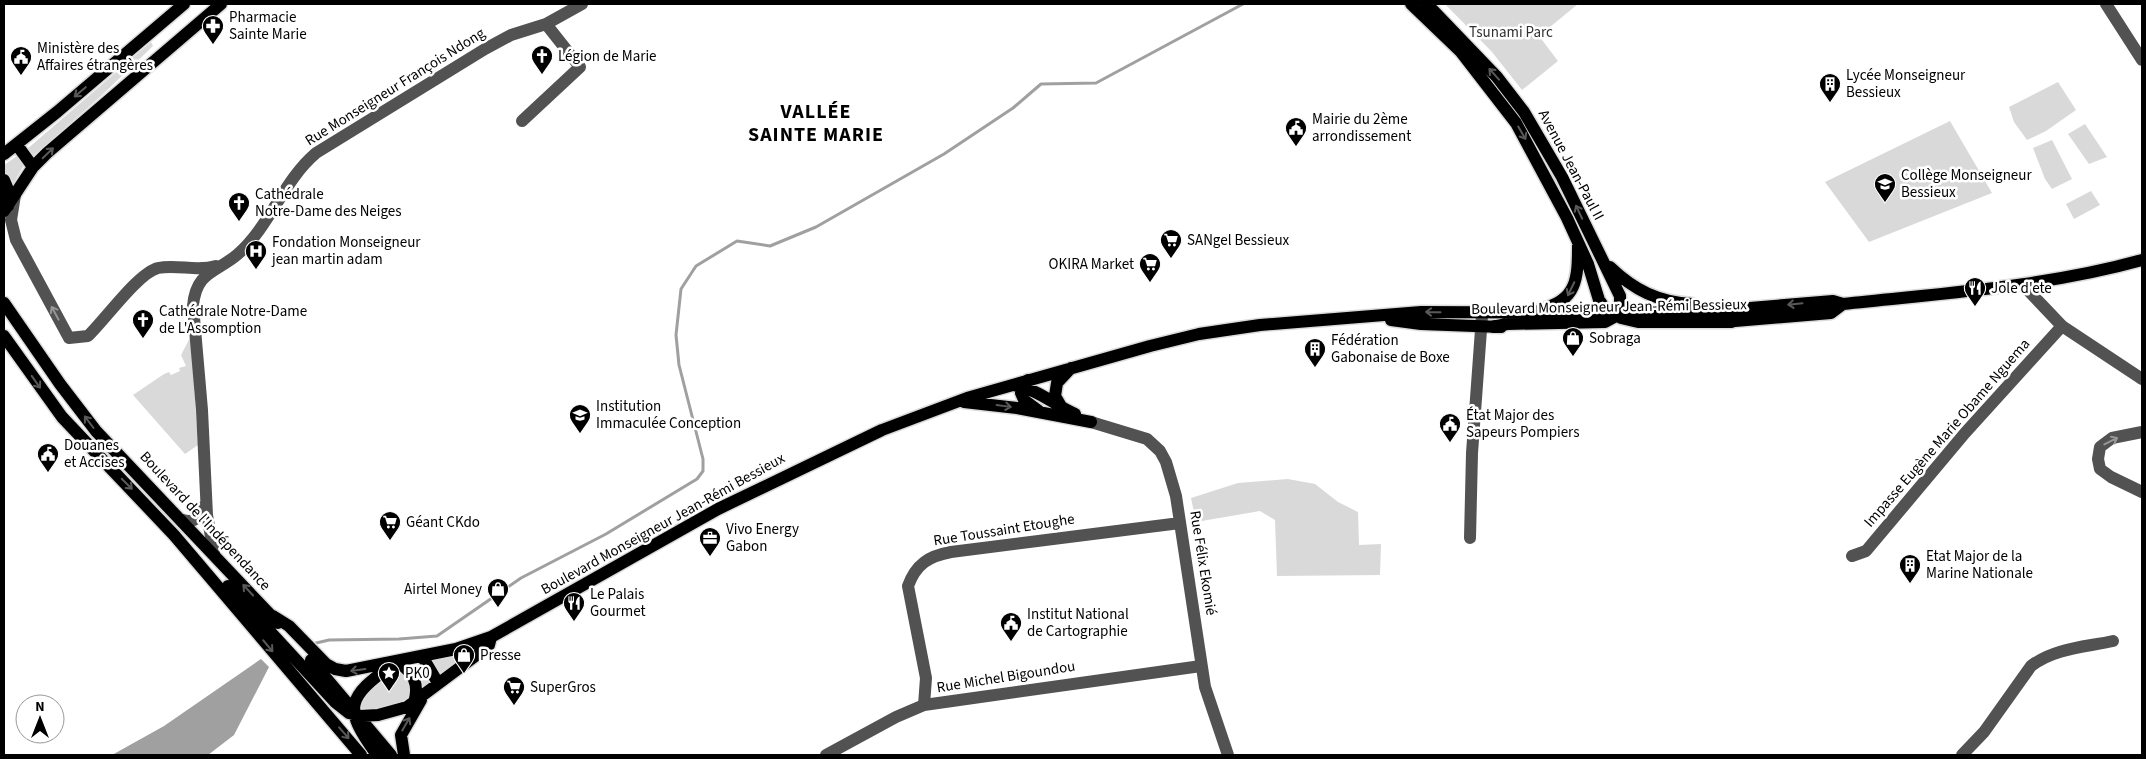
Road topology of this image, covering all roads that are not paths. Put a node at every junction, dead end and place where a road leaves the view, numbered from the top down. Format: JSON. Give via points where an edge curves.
{"nodes":[{"id":1,"x":208,"y":4,"type":"edge"},
{"id":2,"x":221,"y":4,"type":"edge"},
{"id":3,"x":582,"y":4,"type":"edge"},
{"id":4,"x":1411,"y":4,"type":"edge"},
{"id":5,"x":1427,"y":4,"type":"edge"},
{"id":6,"x":2106,"y":4,"type":"edge"},
{"id":7,"x":180,"y":6,"type":"edge"},
{"id":8,"x":546,"y":24,"type":"junction"},
{"id":9,"x":2142,"y":60,"type":"edge"},
{"id":10,"x":97,"y":109,"type":"junction"},
{"id":11,"x":522,"y":121,"type":"dead end"},
{"id":12,"x":17,"y":145,"type":"junction"},
{"id":13,"x":4,"y":154,"type":"edge"},
{"id":14,"x":33,"y":167,"type":"junction"},
{"id":15,"x":4,"y":180,"type":"edge"},
{"id":16,"x":9,"y":204,"type":"edge"},
{"id":17,"x":4,"y":218,"type":"edge"},
{"id":18,"x":1578,"y":241,"type":"junction"},
{"id":19,"x":1600,"y":256,"type":"junction"},
{"id":20,"x":2142,"y":260,"type":"edge"},
{"id":21,"x":226,"y":262,"type":"junction"},
{"id":22,"x":2023,"y":285,"type":"junction"},
{"id":23,"x":5,"y":302,"type":"edge"},
{"id":24,"x":1843,"y":304,"type":"junction"},
{"id":25,"x":1762,"y":308,"type":"junction"},
{"id":26,"x":1482,"y":313,"type":"junction"},
{"id":27,"x":1522,"y":313,"type":"junction"},
{"id":28,"x":1614,"y":314,"type":"junction"},
{"id":29,"x":1373,"y":317,"type":"junction"},
{"id":30,"x":1732,"y":322,"type":"junction"},
{"id":31,"x":2062,"y":326,"type":"junction"},
{"id":32,"x":1486,"y":327,"type":"junction"},
{"id":33,"x":4,"y":328,"type":"edge"},
{"id":34,"x":4,"y":336,"type":"edge"},
{"id":35,"x":25,"y":366,"type":"junction"},
{"id":36,"x":1073,"y":367,"type":"junction"},
{"id":37,"x":2142,"y":378,"type":"edge"},
{"id":38,"x":1021,"y":383,"type":"junction"},
{"id":39,"x":959,"y":401,"type":"junction"},
{"id":40,"x":1064,"y":409,"type":"junction"},
{"id":41,"x":1048,"y":414,"type":"junction"},
{"id":42,"x":1091,"y":422,"type":"junction"},
{"id":43,"x":2142,"y":432,"type":"edge"},
{"id":44,"x":2142,"y":492,"type":"edge"},
{"id":45,"x":206,"y":503,"type":"junction"},
{"id":46,"x":183,"y":520,"type":"junction"},
{"id":47,"x":1180,"y":523,"type":"junction"},
{"id":48,"x":1470,"y":538,"type":"dead end"},
{"id":49,"x":214,"y":553,"type":"junction"},
{"id":50,"x":1852,"y":556,"type":"dead end"},
{"id":51,"x":195,"y":560,"type":"junction"},
{"id":52,"x":492,"y":637,"type":"junction"},
{"id":53,"x":291,"y":640,"type":"junction"},
{"id":54,"x":2113,"y":641,"type":"dead end"},
{"id":55,"x":422,"y":656,"type":"junction"},
{"id":56,"x":397,"y":661,"type":"junction"},
{"id":57,"x":314,"y":665,"type":"junction"},
{"id":58,"x":1201,"y":666,"type":"junction"},
{"id":59,"x":438,"y":684,"type":"junction"},
{"id":60,"x":419,"y":700,"type":"junction"},
{"id":61,"x":924,"y":706,"type":"junction"},
{"id":62,"x":356,"y":713,"type":"junction"},
{"id":63,"x":361,"y":755,"type":"edge"},
{"id":64,"x":377,"y":755,"type":"edge"},
{"id":65,"x":391,"y":755,"type":"edge"},
{"id":66,"x":404,"y":755,"type":"edge"},
{"id":67,"x":826,"y":755,"type":"edge"},
{"id":68,"x":1228,"y":755,"type":"edge"},
{"id":69,"x":1962,"y":755,"type":"edge"}],
"edges":[{"from":1,"to":10,"type":"main road","via":[[135,68]]},
{"from":2,"to":10,"type":"main road"},
{"from":3,"to":8,"type":"street","name":"Rue Monseigneur François Ndong"},
{"from":4,"to":18,"type":"main road","name":"Avenue Jean-Paul II","one_way":true,"via":[[1461,52],[1508,111]]},
{"from":19,"to":5,"type":"main road","name":"Avenue Jean-Paul II","one_way":true,"via":[[1562,176],[1524,112],[1497,77]]},
{"from":6,"to":9,"type":"street"},
{"from":7,"to":12,"type":"main road","one_way":true},
{"from":8,"to":11,"type":"street","via":[[580,67]]},
{"from":8,"to":21,"type":"street","name":"Rue Monseigneur François Ndong","via":[[485,48],[316,153],[304,163],[271,213],[239,253]]},
{"from":14,"to":10,"type":"main road","one_way":true},
{"from":12,"to":13,"type":"main road"},
{"from":12,"to":14,"type":"main road"},
{"from":14,"to":16,"type":"main road"},
{"from":15,"to":16,"type":"main road"},
{"from":16,"to":17,"type":"main road"},
{"from":21,"to":16,"type":"street","one_way":true,"via":[[204,269],[164,268],[152,271],[139,279],[88,336],[69,338],[14,233]]},
{"from":18,"to":27,"type":"main road","one_way":true,"via":[[1577,274],[1570,294],[1556,305]]},
{"from":18,"to":28,"type":"main road","name":"Avenue Jean-Paul II","via":[[1599,300]]},
{"from":19,"to":25,"type":"main road","via":[[1631,285],[1660,300]]},
{"from":19,"to":28,"type":"main road","name":"Avenue Jean-Paul II","via":[[1620,296]]},
{"from":20,"to":22,"type":"main road","name":"Boulevard Monseigneur Jean-Rémi Bessieux"},
{"from":21,"to":45,"type":"street","name":"Rue Monseigneur François Ndong","via":[[206,275],[194,291]]},
{"from":22,"to":24,"type":"main road","name":"Boulevard Monseigneur Jean-Rémi Bessieux"},
{"from":22,"to":31,"type":"street"},
{"from":46,"to":23,"type":"main road","name":"Boulevard de l'Indépendance","one_way":true,"via":[[96,431]]},
{"from":24,"to":25,"type":"main road","name":"Boulevard Monseigneur Jean-Rémi Bessieux","one_way":true,"via":[[1833,301]]},
{"from":24,"to":30,"type":"main road","name":"Boulevard Monseigneur Jean-Rémi Bessieux","via":[[1831,313]]},
{"from":25,"to":28,"type":"main road","name":"Boulevard Monseigneur Jean-Rémi Bessieux"},
{"from":26,"to":27,"type":"main road","name":"Boulevard Monseigneur Jean-Rémi Bessieux"},
{"from":26,"to":29,"type":"main road","name":"Boulevard Monseigneur Jean-Rémi Bessieux","one_way":true,"via":[[1422,312]]},
{"from":26,"to":32,"type":"street"},
{"from":27,"to":28,"type":"main road","name":"Boulevard Monseigneur Jean-Rémi Bessieux"},
{"from":28,"to":30,"type":"main road","via":[[1638,322]]},
{"from":28,"to":32,"type":"main road","via":[[1605,322]]},
{"from":29,"to":32,"type":"main road","name":"Boulevard Monseigneur Jean-Rémi Bessieux","via":[[1421,324]]},
{"from":29,"to":36,"type":"main road","name":"Boulevard Monseigneur Jean-Rémi Bessieux","via":[[1230,329],[1159,343]]},
{"from":30,"to":32,"type":"main road","name":"Boulevard Monseigneur Jean-Rémi Bessieux"},
{"from":31,"to":37,"type":"street"},
{"from":31,"to":50,"type":"street","name":"Impasse Eugène Marie Obame Nguema","via":[[1866,551]]},
{"from":32,"to":48,"type":"street","via":[[1472,452]]},
{"from":33,"to":35,"type":"main road"},
{"from":34,"to":35,"type":"main road","name":"Boulevard de l'Indépendance"},
{"from":35,"to":51,"type":"main road","name":"Boulevard de l'Indépendance","one_way":true,"via":[[72,430]]},
{"from":36,"to":38,"type":"main road","name":"Boulevard Monseigneur Jean-Rémi Bessieux"},
{"from":36,"to":40,"type":"main road","via":[[1057,383],[1055,396]]},
{"from":38,"to":39,"type":"main road","name":"Boulevard Monseigneur Jean-Rémi Bessieux"},
{"from":38,"to":40,"type":"main road"},
{"from":38,"to":41,"type":"main road","via":[[1024,400]]},
{"from":39,"to":41,"type":"main road","one_way":true},
{"from":39,"to":52,"type":"main road","name":"Boulevard Monseigneur Jean-Rémi Bessieux","via":[[882,430],[782,477]]},
{"from":40,"to":42,"type":"main road"},
{"from":41,"to":42,"type":"main road"},
{"from":42,"to":47,"type":"street","name":"Rue Félix Ekomié","via":[[1134,434],[1154,444],[1170,472]]},
{"from":44,"to":43,"type":"street","one_way":true,"via":[[2100,470],[2098,459],[2100,447],[2112,438]]},
{"from":45,"to":46,"type":"street","via":[[196,520]]},
{"from":45,"to":49,"type":"street","name":"Rue Monseigneur François Ndong"},
{"from":46,"to":49,"type":"main road","name":"Boulevard de l'Indépendance"},
{"from":47,"to":58,"type":"street","name":"Rue Félix Ekomié"},
{"from":47,"to":61,"type":"street","name":"Rue Toussaint Etoughe","via":[[951,552],[934,555],[922,563],[908,586],[926,678]]},
{"from":53,"to":49,"type":"main road","name":"Boulevard de l'Indépendance","one_way":true},
{"from":51,"to":53,"type":"main road","via":[[215,571]]},
{"from":51,"to":63,"type":"main road","name":"Boulevard de l'Indépendance","one_way":true},
{"from":52,"to":55,"type":"main road","name":"Boulevard Monseigneur Jean-Rémi Bessieux","via":[[465,647]]},
{"from":52,"to":59,"type":"main road","name":"Boulevard Monseigneur Jean-Rémi Bessieux","via":[[489,645]]},
{"from":53,"to":57,"type":"main road"},
{"from":53,"to":57,"type":"main road"},
{"from":54,"to":69,"type":"street","via":[[2041,658],[2031,666],[1984,732]]},
{"from":55,"to":56,"type":"main road","name":"Boulevard Monseigneur Jean-Rémi Bessieux"},
{"from":55,"to":59,"type":"main road"},
{"from":56,"to":57,"type":"main road","name":"Boulevard Monseigneur Jean-Rémi Bessieux","one_way":true,"via":[[346,671]]},
{"from":56,"to":60,"type":"main road","via":[[414,676]]},
{"from":56,"to":62,"type":"main road","via":[[360,690]]},
{"from":57,"to":62,"type":"main road"},
{"from":58,"to":61,"type":"street","name":"Rue Michel Bigoundou"},
{"from":58,"to":68,"type":"street","name":"Rue Félix Ekomié"},
{"from":59,"to":60,"type":"main road","name":"Boulevard Monseigneur Jean-Rémi Bessieux"},
{"from":60,"to":62,"type":"main road","via":[[390,712]]},
{"from":66,"to":60,"type":"main road","one_way":true,"via":[[400,740],[402,730]]},
{"from":61,"to":67,"type":"street","name":"Rue Michel Bigoundou","via":[[896,717]]},
{"from":62,"to":64,"type":"main road","via":[[359,728]]},
{"from":62,"to":65,"type":"main road"}]}
